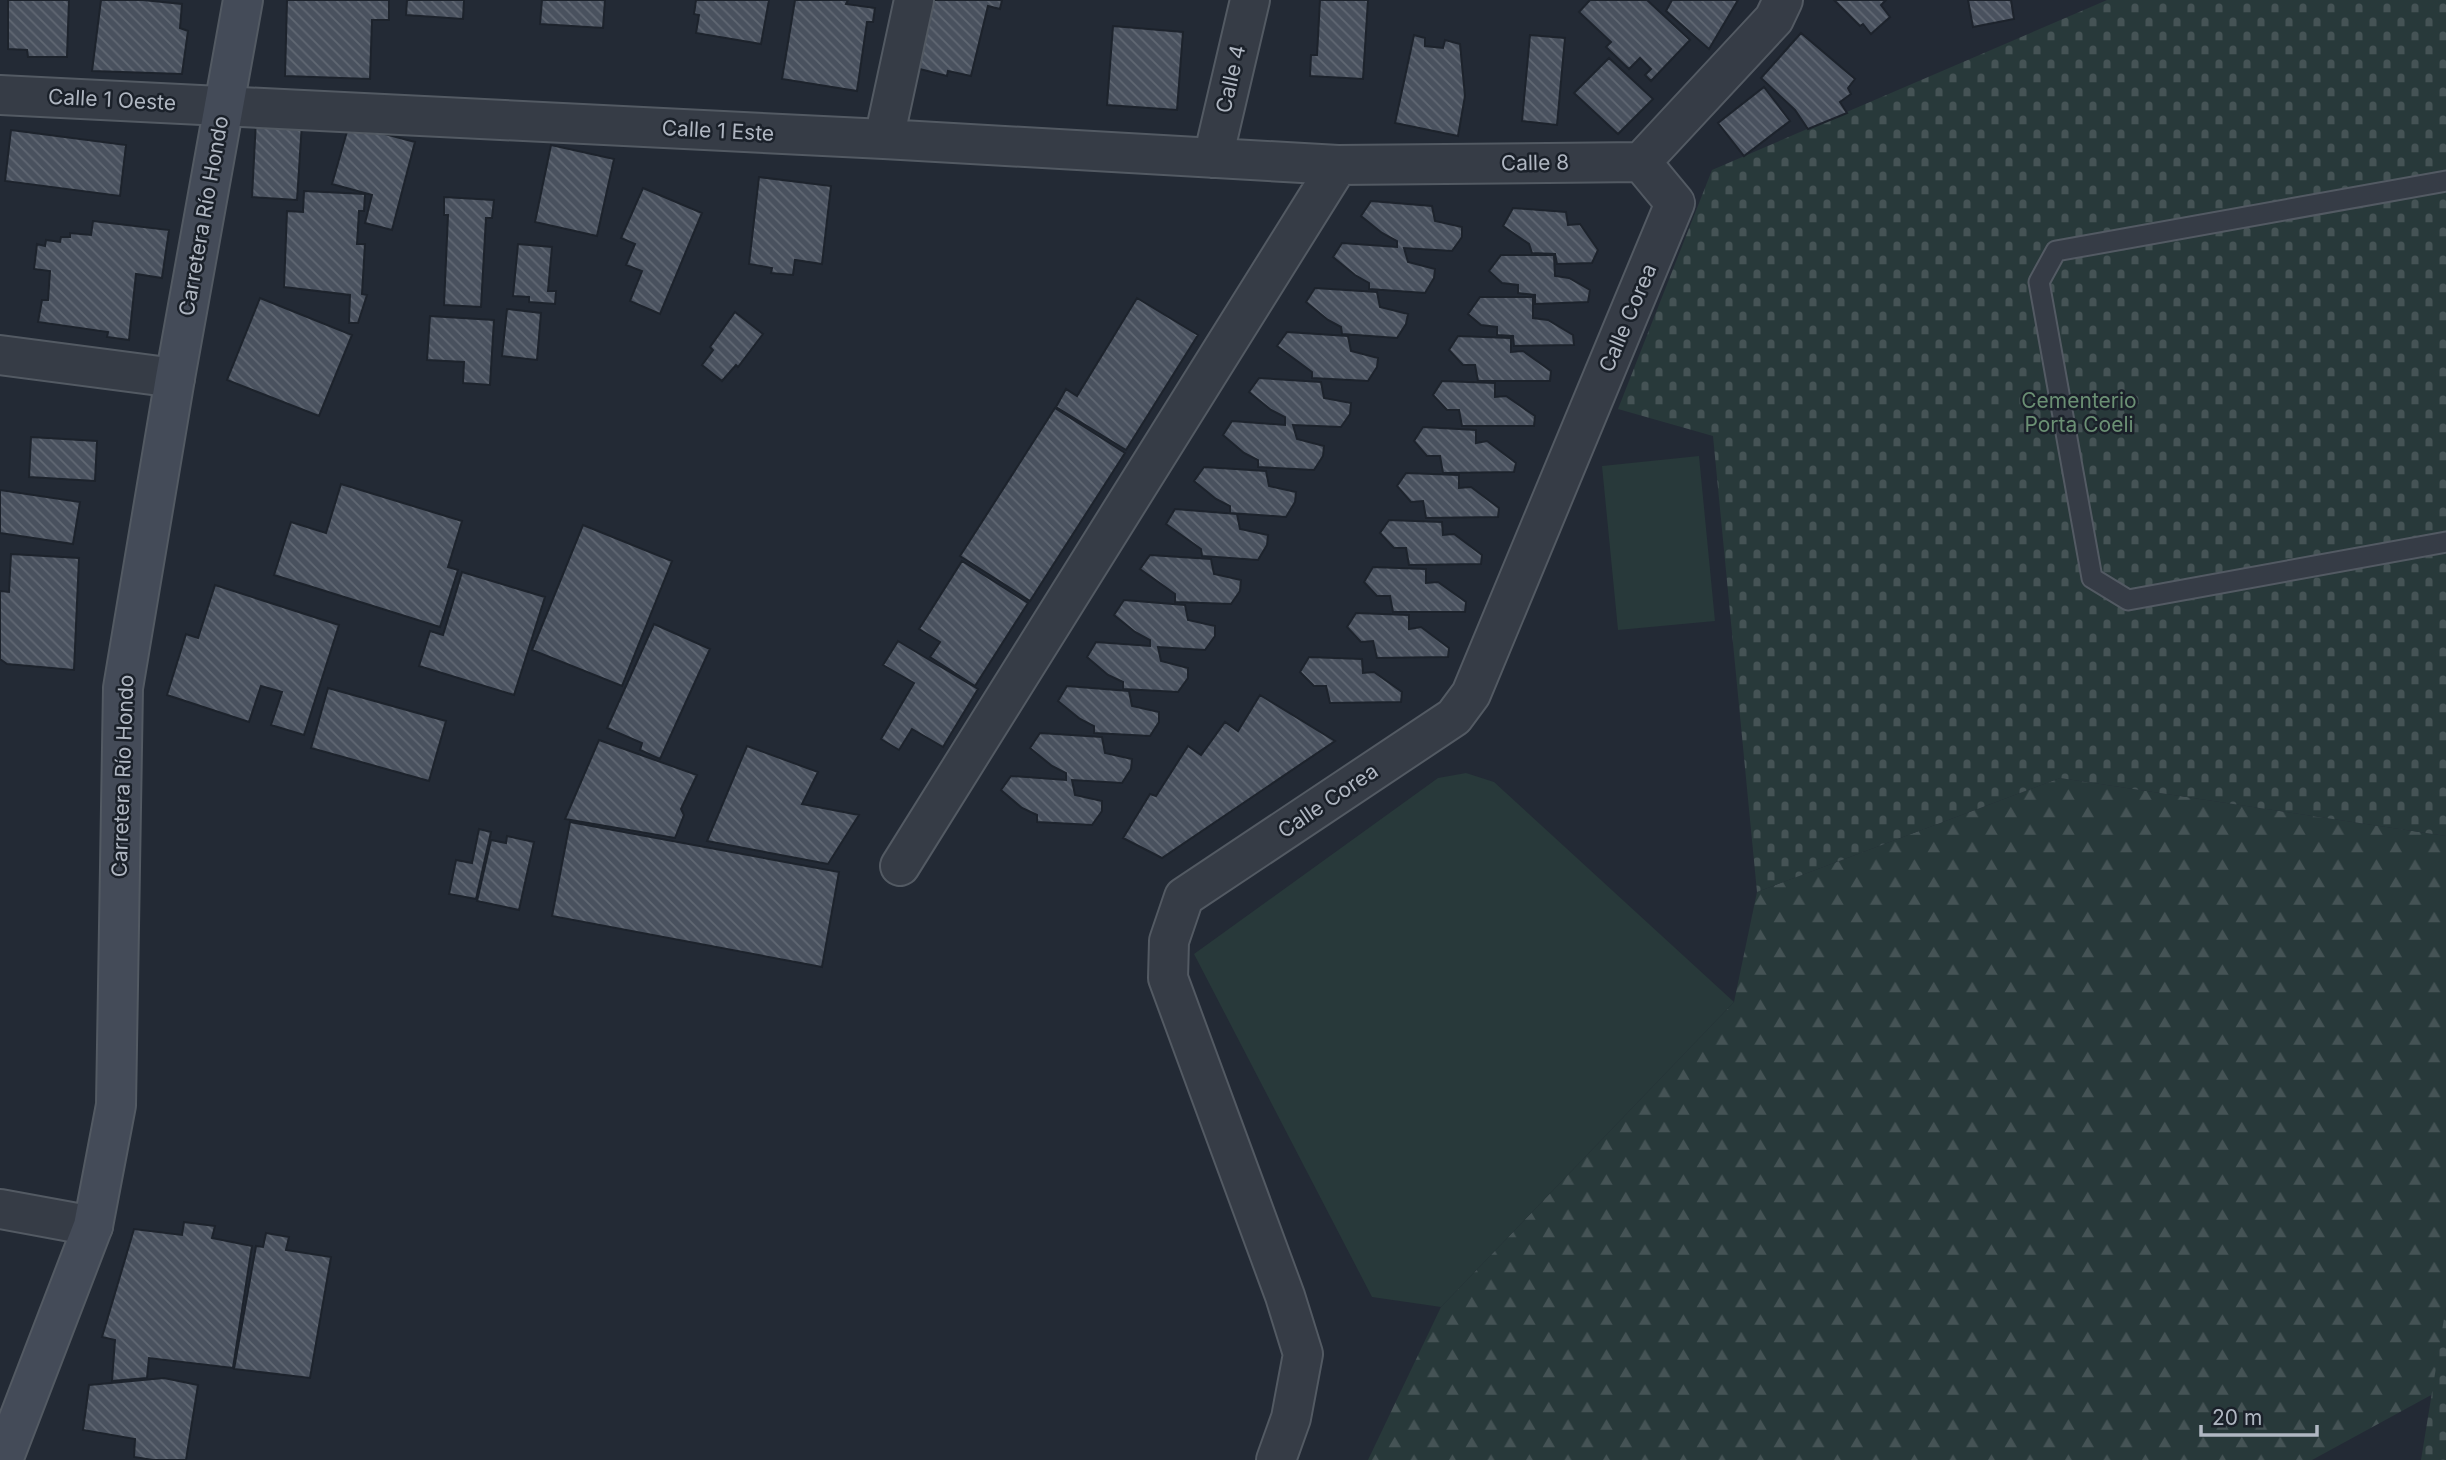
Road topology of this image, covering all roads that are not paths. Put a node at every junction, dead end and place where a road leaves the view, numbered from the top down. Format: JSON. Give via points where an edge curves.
{"nodes":[{"id":1,"x":243,"y":0,"type":"edge"},
{"id":2,"x":914,"y":0,"type":"edge"},
{"id":3,"x":1250,"y":0,"type":"edge"},
{"id":4,"x":1783,"y":0,"type":"edge"},
{"id":5,"x":0,"y":95,"type":"edge"},
{"id":6,"x":223,"y":105,"type":"junction"},
{"id":7,"x":884,"y":139,"type":"junction"},
{"id":8,"x":1213,"y":158,"type":"junction"},
{"id":9,"x":1641,"y":162,"type":"junction"},
{"id":10,"x":1338,"y":165,"type":"junction"},
{"id":11,"x":2446,"y":181,"type":"edge"},
{"id":12,"x":0,"y":355,"type":"edge"},
{"id":13,"x":175,"y":378,"type":"junction"},
{"id":14,"x":2446,"y":542,"type":"edge"},
{"id":15,"x":900,"y":866,"type":"dead end"},
{"id":16,"x":0,"y":1209,"type":"edge"},
{"id":17,"x":93,"y":1226,"type":"junction"},
{"id":18,"x":3,"y":1460,"type":"edge"},
{"id":19,"x":1276,"y":1460,"type":"edge"}],
"edges":[{"from":1,"to":6,"type":"street","name":"Carretera Río Hondo"},
{"from":2,"to":7,"type":"street"},
{"from":3,"to":8,"type":"street","name":"Calle 4"},
{"from":4,"to":9,"type":"street","via":[[1774,19]]},
{"from":5,"to":6,"type":"street","name":"Calle 1 Oeste"},
{"from":6,"to":7,"type":"street","name":"Calle 1 Este"},
{"from":6,"to":13,"type":"street","name":"Carretera Río Hondo"},
{"from":7,"to":8,"type":"street","name":"Calle 1 Este"},
{"from":8,"to":10,"type":"street","name":"Calle 8"},
{"from":9,"to":10,"type":"street","name":"Calle 8"},
{"from":9,"to":19,"type":"street","name":"Calle Corea","via":[[1675,203],[1471,694],[1454,717],[1184,898],[1169,941],[1168,978],[1303,1354],[1291,1418]]},
{"from":10,"to":15,"type":"street"},
{"from":11,"to":14,"type":"lane","via":[[2056,251],[2039,282],[2092,578],[2128,600]]},
{"from":12,"to":13,"type":"street"},
{"from":13,"to":17,"type":"street","name":"Carretera Río Hondo","via":[[123,688],[117,1105]]},
{"from":16,"to":17,"type":"street"},
{"from":17,"to":18,"type":"street","name":"Carretera Río Hondo"}]}
